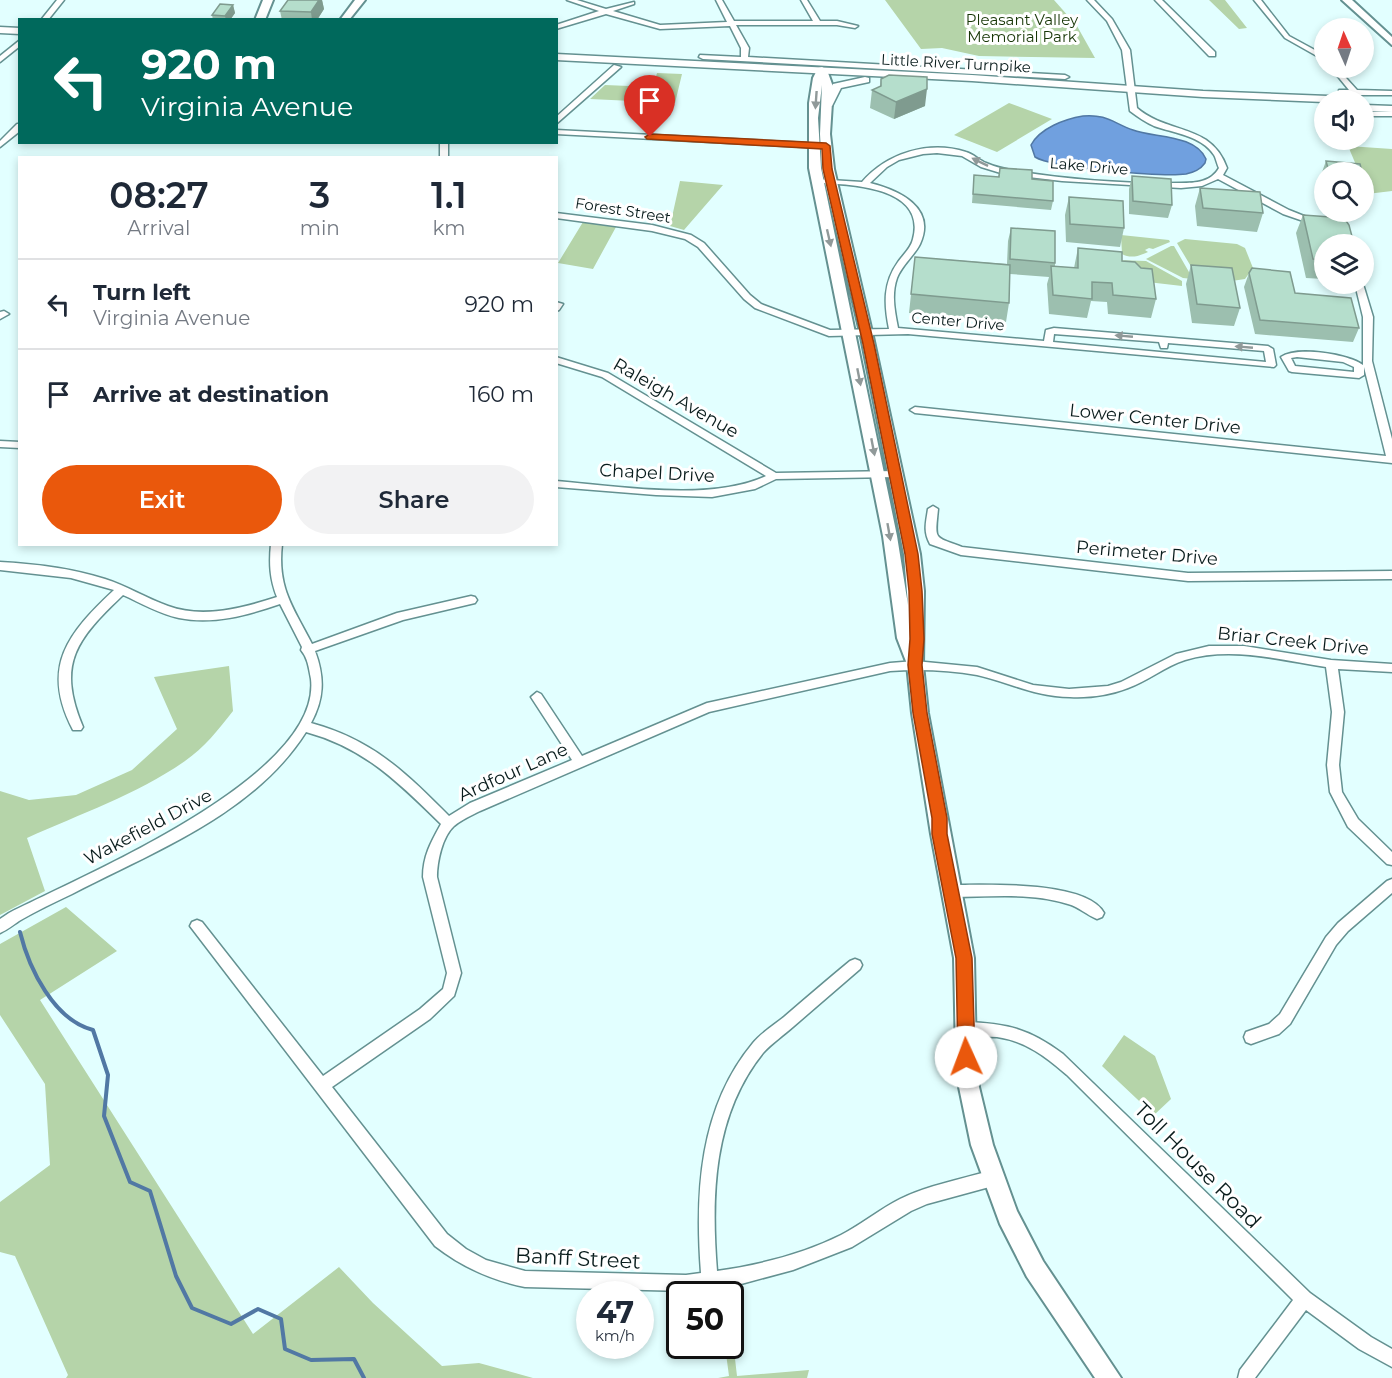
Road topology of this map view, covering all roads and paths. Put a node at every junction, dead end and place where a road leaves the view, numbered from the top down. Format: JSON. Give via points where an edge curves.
{"nodes":[{"id":1,"x":61,"y":0,"type":"edge"},
{"id":2,"x":268,"y":0,"type":"edge"},
{"id":3,"x":360,"y":0,"type":"edge"},
{"id":4,"x":570,"y":0,"type":"edge"},
{"id":5,"x":719,"y":0,"type":"edge"},
{"id":6,"x":804,"y":0,"type":"edge"},
{"id":7,"x":1090,"y":0,"type":"edge"},
{"id":8,"x":1158,"y":0,"type":"edge"},
{"id":9,"x":1257,"y":0,"type":"edge"},
{"id":10,"x":1347,"y":0,"type":"edge"},
{"id":11,"x":632,"y":3,"type":"dead end"},
{"id":12,"x":606,"y":12,"type":"junction"},
{"id":13,"x":46,"y":18,"type":"edge"},
{"id":14,"x":261,"y":18,"type":"edge"},
{"id":15,"x":346,"y":18,"type":"edge"},
{"id":16,"x":817,"y":22,"type":"junction"},
{"id":17,"x":732,"y":23,"type":"junction"},
{"id":18,"x":558,"y":26,"type":"edge"},
{"id":19,"x":855,"y":26,"type":"dead end"},
{"id":20,"x":0,"y":30,"type":"edge"},
{"id":21,"x":18,"y":32,"type":"edge"},
{"id":22,"x":0,"y":37,"type":"edge"},
{"id":23,"x":18,"y":40,"type":"edge"},
{"id":24,"x":18,"y":42,"type":"edge"},
{"id":25,"x":1392,"y":42,"type":"edge"},
{"id":26,"x":1314,"y":52,"type":"edge"},
{"id":27,"x":1212,"y":54,"type":"dead end"},
{"id":28,"x":558,"y":57,"type":"edge"},
{"id":29,"x":703,"y":57,"type":"dead end"},
{"id":30,"x":744,"y":59,"type":"junction"},
{"id":31,"x":0,"y":60,"type":"edge"},
{"id":32,"x":558,"y":64,"type":"edge"},
{"id":33,"x":617,"y":67,"type":"junction"},
{"id":34,"x":822,"y":72,"type":"junction"},
{"id":35,"x":1065,"y":77,"type":"dead end"},
{"id":36,"x":1342,"y":78,"type":"edge"},
{"id":37,"x":876,"y":80,"type":"junction"},
{"id":38,"x":1352,"y":90,"type":"edge"},
{"id":39,"x":1132,"y":93,"type":"junction"},
{"id":40,"x":1392,"y":93,"type":"edge"},
{"id":41,"x":1374,"y":96,"type":"edge"},
{"id":42,"x":1314,"y":97,"type":"edge"},
{"id":43,"x":1374,"y":99,"type":"edge"},
{"id":44,"x":1392,"y":101,"type":"edge"},
{"id":45,"x":828,"y":104,"type":"junction"},
{"id":46,"x":1314,"y":106,"type":"edge"},
{"id":47,"x":1392,"y":109,"type":"edge"},
{"id":48,"x":1374,"y":110,"type":"edge"},
{"id":49,"x":1374,"y":112,"type":"edge"},
{"id":50,"x":1392,"y":114,"type":"edge"},
{"id":51,"x":558,"y":120,"type":"edge"},
{"id":52,"x":18,"y":128,"type":"edge"},
{"id":53,"x":558,"y":132,"type":"edge"},
{"id":54,"x":0,"y":145,"type":"edge"},
{"id":55,"x":813,"y":145,"type":"junction"},
{"id":56,"x":826,"y":146,"type":"junction"},
{"id":57,"x":1218,"y":177,"type":"junction"},
{"id":58,"x":817,"y":181,"type":"junction"},
{"id":59,"x":831,"y":181,"type":"junction"},
{"id":60,"x":865,"y":184,"type":"junction"},
{"id":61,"x":558,"y":215,"type":"edge"},
{"id":62,"x":1327,"y":225,"type":"edge"},
{"id":63,"x":1362,"y":294,"type":"edge"},
{"id":64,"x":894,"y":330,"type":"junction"},
{"id":65,"x":866,"y":332,"type":"junction"},
{"id":66,"x":850,"y":333,"type":"junction"},
{"id":67,"x":1163,"y":340,"type":"junction"},
{"id":68,"x":1048,"y":344,"type":"junction"},
{"id":69,"x":1156,"y":354,"type":"junction"},
{"id":70,"x":558,"y":361,"type":"edge"},
{"id":71,"x":1367,"y":361,"type":"junction"},
{"id":72,"x":1354,"y":362,"type":"junction"},
{"id":73,"x":1359,"y":375,"type":"junction"},
{"id":74,"x":1370,"y":377,"type":"junction"},
{"id":75,"x":915,"y":410,"type":"dead end"},
{"id":76,"x":0,"y":444,"type":"edge"},
{"id":77,"x":18,"y":445,"type":"edge"},
{"id":78,"x":1392,"y":459,"type":"edge"},
{"id":79,"x":878,"y":474,"type":"junction"},
{"id":80,"x":896,"y":474,"type":"junction"},
{"id":81,"x":774,"y":476,"type":"junction"},
{"id":82,"x":558,"y":484,"type":"edge"},
{"id":83,"x":933,"y":509,"type":"dead end"},
{"id":84,"x":277,"y":546,"type":"edge"},
{"id":85,"x":0,"y":566,"type":"edge"},
{"id":86,"x":1392,"y":575,"type":"edge"},
{"id":87,"x":122,"y":590,"type":"junction"},
{"id":88,"x":283,"y":599,"type":"junction"},
{"id":89,"x":471,"y":600,"type":"dead end"},
{"id":90,"x":307,"y":650,"type":"junction"},
{"id":91,"x":1331,"y":664,"type":"junction"},
{"id":92,"x":915,"y":665,"type":"junction"},
{"id":93,"x":1392,"y":668,"type":"edge"},
{"id":94,"x":537,"y":698,"type":"dead end"},
{"id":95,"x":303,"y":726,"type":"junction"},
{"id":96,"x":77,"y":727,"type":"dead end"},
{"id":97,"x":579,"y":761,"type":"junction"},
{"id":98,"x":448,"y":823,"type":"junction"},
{"id":99,"x":1392,"y":860,"type":"edge"},
{"id":100,"x":1392,"y":885,"type":"edge"},
{"id":101,"x":951,"y":891,"type":"junction"},
{"id":102,"x":1097,"y":913,"type":"dead end"},
{"id":103,"x":3,"y":923,"type":"edge"},
{"id":104,"x":196,"y":926,"type":"dead end"},
{"id":105,"x":855,"y":965,"type":"dead end"},
{"id":106,"x":965,"y":1029,"type":"junction"},
{"id":107,"x":1251,"y":1037,"type":"dead end"},
{"id":108,"x":321,"y":1086,"type":"junction"},
{"id":109,"x":993,"y":1178,"type":"junction"},
{"id":110,"x":710,"y":1281,"type":"joint"},
{"id":111,"x":666,"y":1283,"type":"edge"},
{"id":112,"x":1304,"y":1299,"type":"junction"},
{"id":113,"x":1392,"y":1358,"type":"edge"},
{"id":114,"x":1246,"y":1376,"type":"dead end"},
{"id":115,"x":1109,"y":1378,"type":"edge"}],
"edges":[{"from":1,"to":13,"type":"street"},
{"from":2,"to":14,"type":"main road"},
{"from":3,"to":15,"type":"main road"},
{"from":4,"to":12,"type":"street"},
{"from":5,"to":17,"type":"street"},
{"from":6,"to":16,"type":"street"},
{"from":7,"to":39,"type":"street","via":[[1120,35],[1129,63]]},
{"from":8,"to":27,"type":"street"},
{"from":9,"to":26,"type":"street","via":[[1287,37]]},
{"from":10,"to":25,"type":"main road"},
{"from":11,"to":12,"type":"street"},
{"from":12,"to":17,"type":"street","via":[[660,27]]},
{"from":12,"to":18,"type":"street"},
{"from":16,"to":17,"type":"street"},
{"from":16,"to":19,"type":"street"},
{"from":17,"to":30,"type":"street","via":[[745,48]]},
{"from":20,"to":21,"type":"main road"},
{"from":22,"to":23,"type":"main road"},
{"from":24,"to":31,"type":"street"},
{"from":28,"to":34,"type":"main road","name":"Little River Turnpike"},
{"from":29,"to":30,"type":"street"},
{"from":30,"to":34,"type":"street"},
{"from":32,"to":33,"type":"main road","name":"Little River Turnpike"},
{"from":33,"to":34,"type":"main road","name":"Little River Turnpike"},
{"from":33,"to":51,"type":"street"},
{"from":34,"to":35,"type":"street"},
{"from":34,"to":37,"type":"main road","name":"Little River Turnpike"},
{"from":34,"to":39,"type":"main road","name":"Little River Turnpike"},
{"from":34,"to":45,"type":"main road"},
{"from":34,"to":55,"type":"main road","one_way":true},
{"from":36,"to":38,"type":"street"},
{"from":37,"to":39,"type":"main road","name":"Little River Turnpike"},
{"from":37,"to":45,"type":"main road","via":[[837,86]]},
{"from":39,"to":42,"type":"main road","name":"Little River Turnpike"},
{"from":39,"to":46,"type":"main road","name":"Little River Turnpike"},
{"from":39,"to":57,"type":"street","via":[[1133,109],[1146,120],[1192,136],[1214,149],[1223,168]]},
{"from":40,"to":41,"type":"street"},
{"from":43,"to":44,"type":"main road","name":"Little River Turnpike"},
{"from":45,"to":56,"type":"main road"},
{"from":47,"to":48,"type":"main road"},
{"from":49,"to":50,"type":"street"},
{"from":52,"to":54,"type":"street"},
{"from":53,"to":55,"type":"street"},
{"from":55,"to":56,"type":"street"},
{"from":55,"to":58,"type":"main road"},
{"from":56,"to":59,"type":"main road"},
{"from":57,"to":60,"type":"street","name":"Lake Drive","one_way":true,"via":[[1175,186],[1025,175],[995,169],[965,155],[937,151],[889,161]]},
{"from":57,"to":62,"type":"street","via":[[1287,212]]},
{"from":58,"to":59,"type":"street"},
{"from":58,"to":66,"type":"main road","one_way":true},
{"from":59,"to":60,"type":"street"},
{"from":59,"to":65,"type":"main road"},
{"from":60,"to":64,"type":"street","via":[[899,196],[911,206],[917,219],[915,247],[897,269],[888,292]]},
{"from":61,"to":66,"type":"street","name":"Forest Street","via":[[688,237],[701,245],[758,306],[819,330]]},
{"from":63,"to":71,"type":"street","via":[[1368,317]]},
{"from":64,"to":65,"type":"street","name":"Center Drive"},
{"from":64,"to":68,"type":"street","name":"Center Drive"},
{"from":65,"to":66,"type":"street","name":"Forest Street"},
{"from":65,"to":80,"type":"main road"},
{"from":66,"to":79,"type":"main road","one_way":true},
{"from":67,"to":68,"type":"street","name":"Center Drive","one_way":true,"via":[[1054,331],[1049,332]]},
{"from":67,"to":69,"type":"street","via":[[1164,351]]},
{"from":69,"to":67,"type":"street","name":"Center Drive","one_way":true,"via":[[1271,365],[1268,349]]},
{"from":68,"to":69,"type":"street","name":"Center Drive"},
{"from":70,"to":81,"type":"street","name":"Raleigh Avenue","via":[[605,375]]},
{"from":71,"to":72,"type":"street"},
{"from":71,"to":74,"type":"street"},
{"from":72,"to":73,"type":"street","via":[[1359,366]]},
{"from":72,"to":73,"type":"street","via":[[1297,354],[1286,357],[1292,369]]},
{"from":73,"to":74,"type":"street"},
{"from":74,"to":78,"type":"street"},
{"from":75,"to":78,"type":"street","name":"Lower Center Drive"},
{"from":76,"to":77,"type":"street"},
{"from":79,"to":80,"type":"street","name":"Chapel Drive"},
{"from":79,"to":81,"type":"street","name":"Chapel Drive"},
{"from":79,"to":92,"type":"main road","one_way":true,"via":[[905,638]]},
{"from":80,"to":92,"type":"main road","via":[[915,575]]},
{"from":81,"to":82,"type":"street","name":"Chapel Drive","via":[[751,487],[712,494]]},
{"from":83,"to":86,"type":"street","name":"Perimeter Drive","via":[[930,534],[934,541],[961,551],[1188,577]]},
{"from":84,"to":88,"type":"street","name":"Wakefield Drive","via":[[273,569]]},
{"from":85,"to":87,"type":"street","via":[[71,573]]},
{"from":87,"to":88,"type":"street","via":[[165,610],[195,615],[242,611]]},
{"from":87,"to":96,"type":"street","via":[[85,626],[68,655],[64,698]]},
{"from":88,"to":90,"type":"street","name":"Wakefield Drive"},
{"from":89,"to":90,"type":"street","via":[[401,616]]},
{"from":90,"to":95,"type":"street","name":"Wakefield Drive","via":[[317,682],[312,708]]},
{"from":91,"to":92,"type":"street","name":"Briar Creek Drive","via":[[1244,650],[1209,650],[1180,657],[1125,685],[1069,693],[1033,689],[977,671]]},
{"from":91,"to":93,"type":"street","name":"Briar Creek Drive"},
{"from":91,"to":99,"type":"street","via":[[1338,712],[1332,765],[1336,792],[1353,823]]},
{"from":92,"to":97,"type":"street","name":"Ardfour Lane","via":[[890,667],[708,708]]},
{"from":92,"to":101,"type":"main road"},
{"from":94,"to":97,"type":"street"},
{"from":95,"to":98,"type":"street","via":[[337,736],[373,754]]},
{"from":95,"to":103,"type":"street","name":"Wakefield Drive","via":[[270,768],[209,817]]},
{"from":97,"to":98,"type":"street","name":"Ardfour Lane"},
{"from":98,"to":108,"type":"street","name":"Ardfour Lane","via":[[433,852],[430,877],[454,973],[449,992],[425,1014]]},
{"from":100,"to":107,"type":"street","via":[[1331,942],[1285,1019],[1274,1029]]},
{"from":101,"to":102,"type":"street","via":[[1057,894],[1082,902]]},
{"from":101,"to":106,"type":"main road","via":[[964,958]]},
{"from":104,"to":108,"type":"street","name":"Banff Street"},
{"from":105,"to":110,"type":"street","via":[[759,1047],[732,1091],[708,1166],[705,1217]]},
{"from":106,"to":109,"type":"main road","via":[[969,1087]]},
{"from":106,"to":112,"type":"street","name":"Toll House Road","via":[[1012,1032],[1045,1047]]},
{"from":108,"to":111,"type":"street","name":"Banff Street","via":[[441,1240],[479,1267],[525,1279]]},
{"from":109,"to":110,"type":"street","name":"Banff Street","via":[[905,1205],[814,1255]]},
{"from":109,"to":115,"type":"main road","via":[[1035,1269]]},
{"from":112,"to":113,"type":"street","name":"Toll House Road"},
{"from":112,"to":114,"type":"street"}]}
